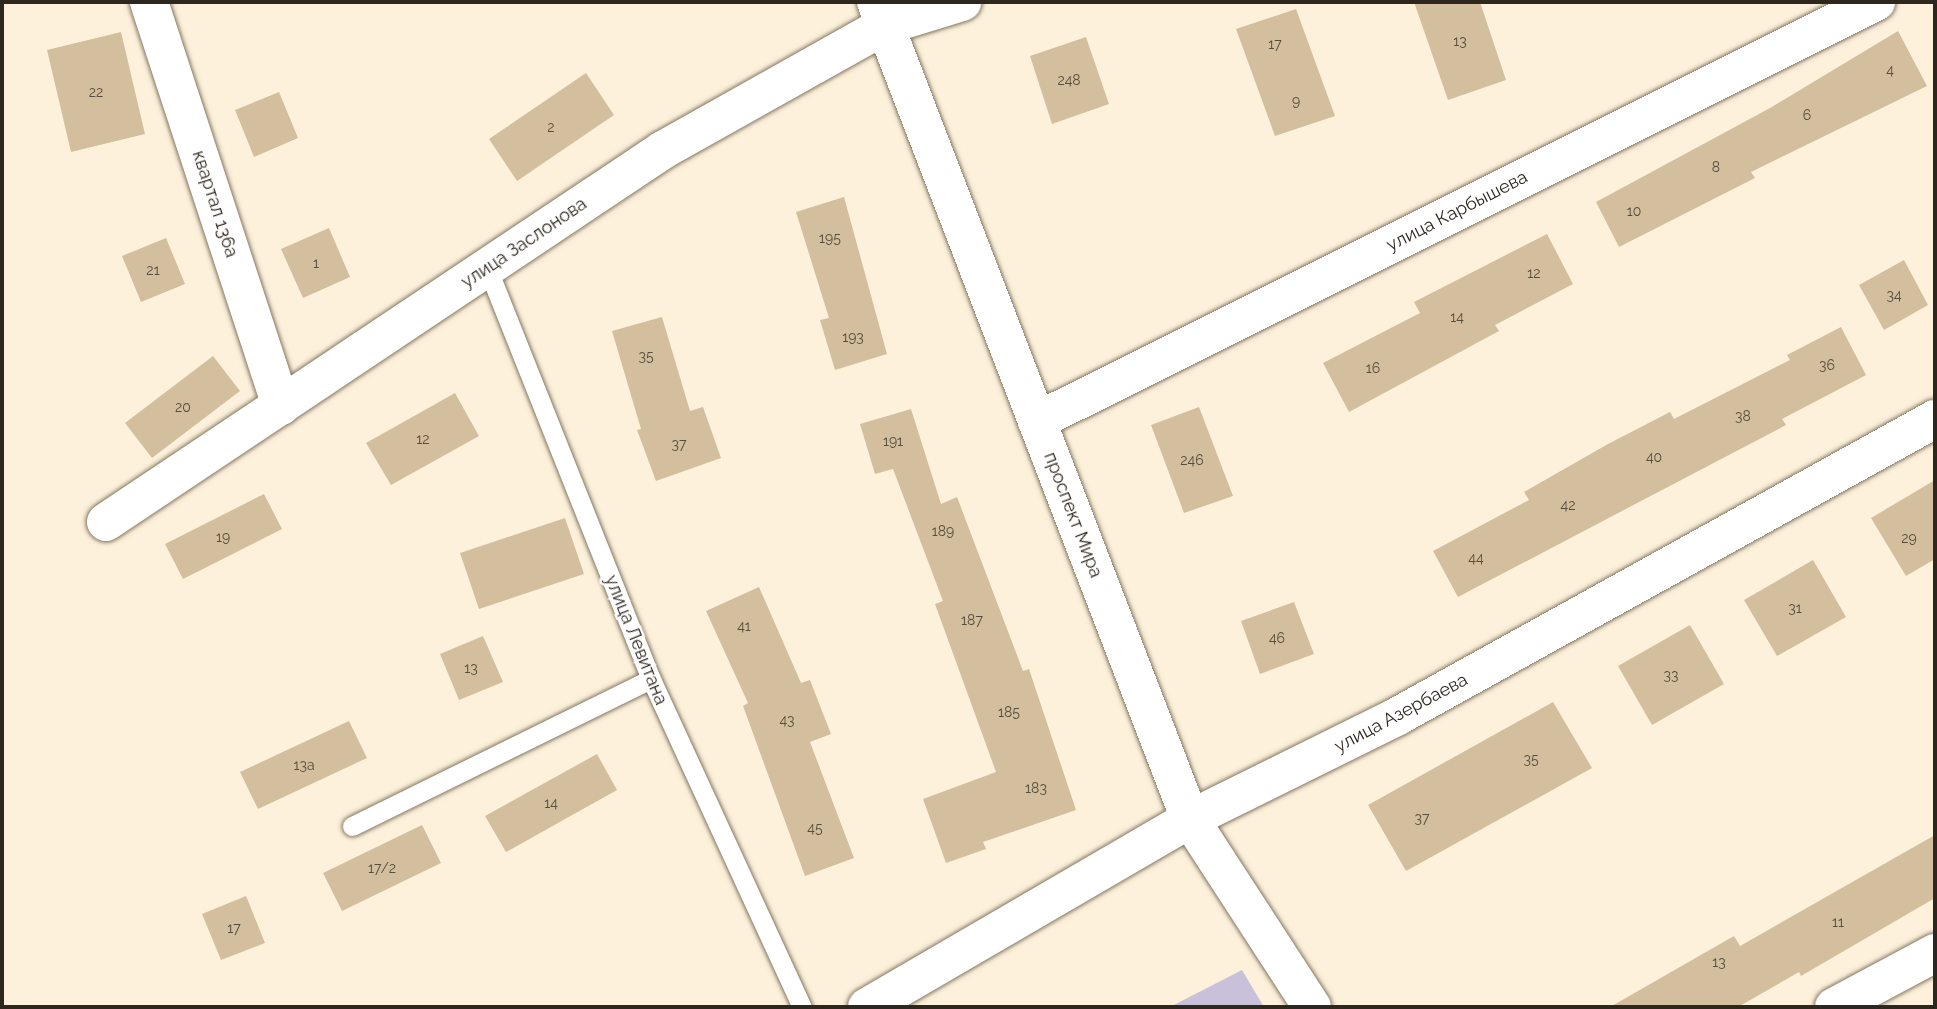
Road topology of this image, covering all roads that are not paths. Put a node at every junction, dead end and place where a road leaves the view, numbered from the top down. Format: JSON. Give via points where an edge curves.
{"nodes":[{"id":1,"x":149,"y":2,"type":"edge"},
{"id":2,"x":962,"y":2,"type":"edge"},
{"id":3,"x":1876,"y":2,"type":"edge"},
{"id":4,"x":880,"y":14,"type":"edge"},
{"id":5,"x":486,"y":267,"type":"junction"},
{"id":6,"x":281,"y":406,"type":"junction"},
{"id":7,"x":1935,"y":419,"type":"edge"},
{"id":8,"x":1037,"y":421,"type":"junction"},
{"id":9,"x":106,"y":522,"type":"dead end"},
{"id":10,"x":651,"y":679,"type":"junction"},
{"id":11,"x":1190,"y":820,"type":"junction"},
{"id":12,"x":352,"y":826,"type":"dead end"},
{"id":13,"x":1935,"y":953,"type":"edge"},
{"id":14,"x":802,"y":1007,"type":"edge"},
{"id":15,"x":867,"y":1007,"type":"edge"},
{"id":16,"x":1312,"y":1007,"type":"edge"},
{"id":17,"x":1834,"y":1007,"type":"edge"}],
"edges":[{"from":1,"to":6,"type":"street","name":"квартал 136а"},
{"from":2,"to":4,"type":"street","name":"улица Заслонова"},
{"from":3,"to":8,"type":"street","name":"улица Карбышева"},
{"from":4,"to":5,"type":"street","name":"улица Заслонова"},
{"from":4,"to":8,"type":"street","name":"проспект Мира"},
{"from":5,"to":6,"type":"street","name":"улица Заслонова"},
{"from":5,"to":10,"type":"lane","name":"улица Левитана"},
{"from":6,"to":9,"type":"street","name":"улица Заслонова"},
{"from":7,"to":11,"type":"street","name":"улица Азербаева","via":[[1398,716]]},
{"from":8,"to":11,"type":"street","name":"проспект Мира"},
{"from":10,"to":12,"type":"lane"},
{"from":10,"to":14,"type":"lane","name":"улица Левитана"},
{"from":11,"to":15,"type":"street","name":"улица Азербаева"},
{"from":11,"to":16,"type":"street","name":"проспект Мира"},
{"from":13,"to":17,"type":"street"}]}
